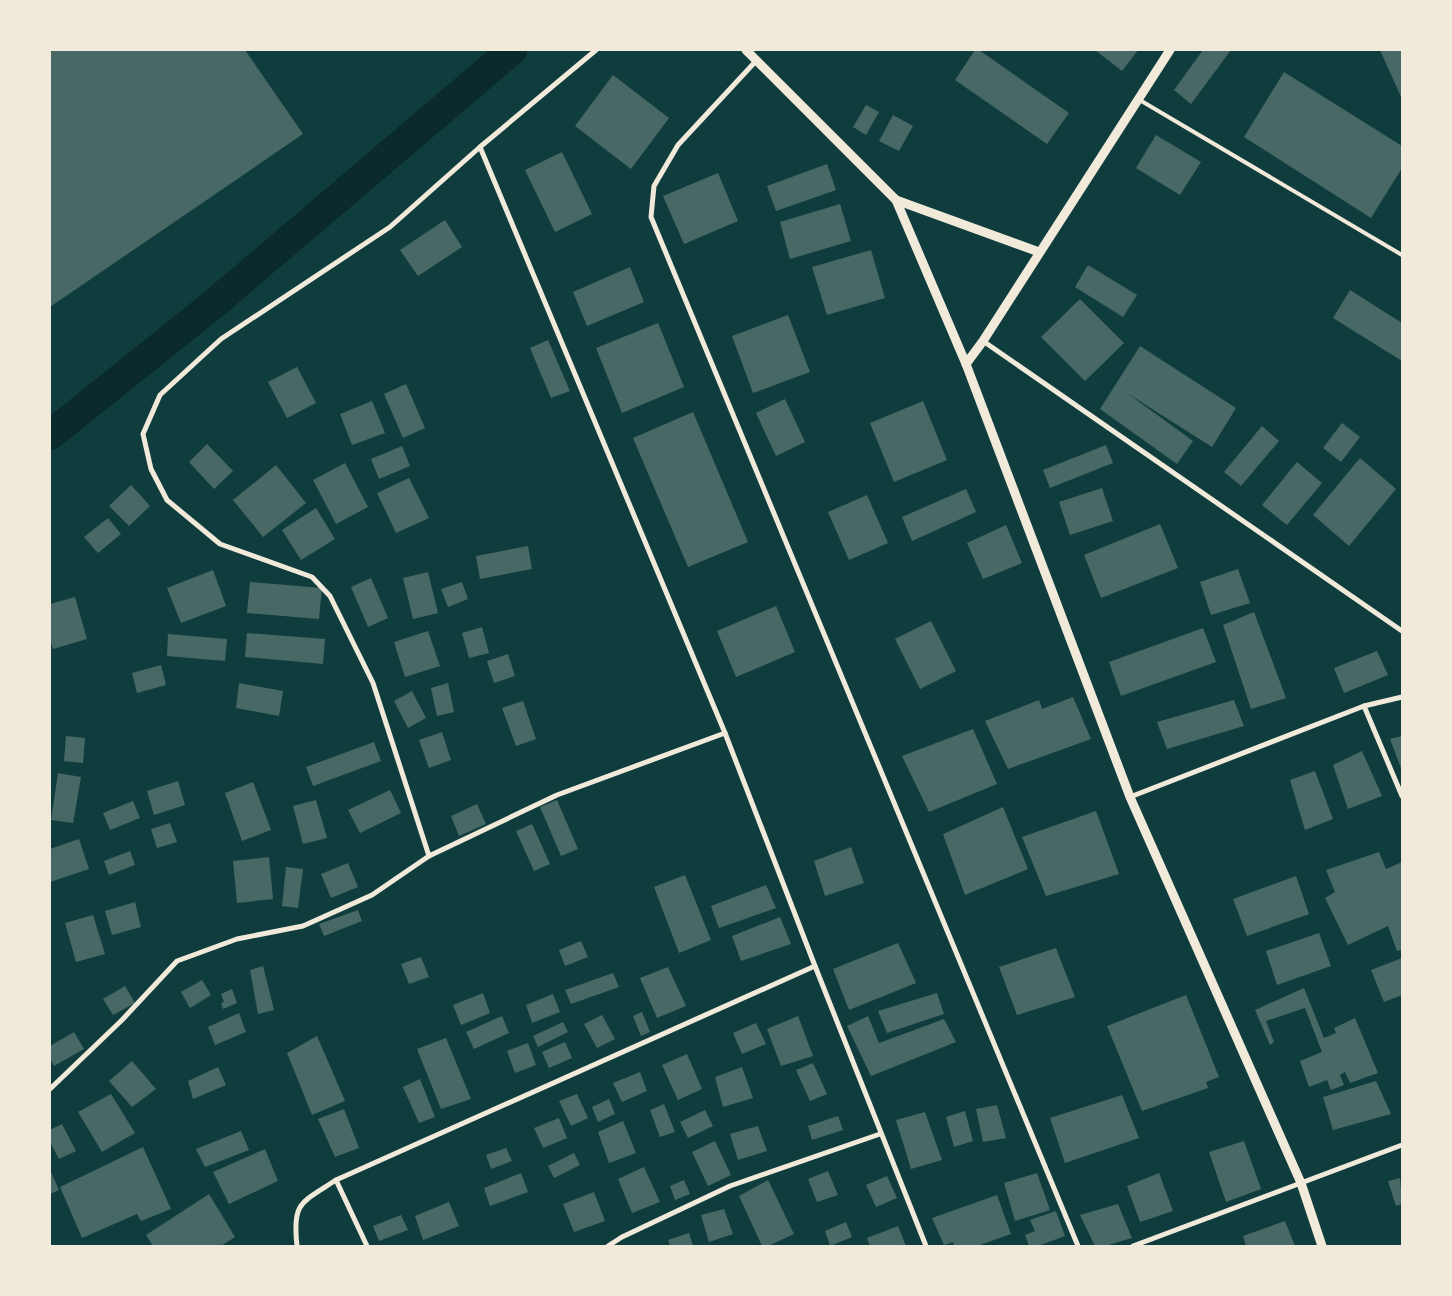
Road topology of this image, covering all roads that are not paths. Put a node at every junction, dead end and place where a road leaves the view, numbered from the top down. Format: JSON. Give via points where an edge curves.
{"nodes":[{"id":1,"x":596,"y":50,"type":"edge"},
{"id":2,"x":746,"y":50,"type":"edge"},
{"id":3,"x":1170,"y":50,"type":"edge"},
{"id":4,"x":755,"y":62,"type":"junction"},
{"id":5,"x":1138,"y":99,"type":"junction"},
{"id":6,"x":480,"y":147,"type":"junction"},
{"id":7,"x":896,"y":200,"type":"junction"},
{"id":8,"x":1039,"y":252,"type":"junction"},
{"id":9,"x":1402,"y":255,"type":"edge"},
{"id":10,"x":983,"y":341,"type":"junction"},
{"id":11,"x":966,"y":364,"type":"junction"},
{"id":12,"x":1402,"y":631,"type":"edge"},
{"id":13,"x":1402,"y":697,"type":"edge"},
{"id":14,"x":1364,"y":706,"type":"junction"},
{"id":15,"x":726,"y":733,"type":"junction"},
{"id":16,"x":1402,"y":796,"type":"edge"},
{"id":17,"x":1130,"y":797,"type":"junction"},
{"id":18,"x":429,"y":856,"type":"junction"},
{"id":19,"x":814,"y":966,"type":"junction"},
{"id":20,"x":50,"y":1089,"type":"edge"},
{"id":21,"x":880,"y":1134,"type":"junction"},
{"id":22,"x":1402,"y":1145,"type":"edge"},
{"id":23,"x":336,"y":1180,"type":"junction"},
{"id":24,"x":1301,"y":1183,"type":"junction"},
{"id":25,"x":297,"y":1246,"type":"edge"},
{"id":26,"x":367,"y":1246,"type":"edge"},
{"id":27,"x":608,"y":1246,"type":"edge"},
{"id":28,"x":926,"y":1246,"type":"edge"},
{"id":29,"x":1078,"y":1246,"type":"edge"},
{"id":30,"x":1133,"y":1246,"type":"edge"},
{"id":31,"x":1322,"y":1246,"type":"edge"}],
"edges":[{"from":1,"to":6,"type":"street"},
{"from":2,"to":4,"type":"street"},
{"from":3,"to":5,"type":"street"},
{"from":4,"to":7,"type":"street"},
{"from":4,"to":29,"type":"street","via":[[678,145],[654,186],[651,217]]},
{"from":5,"to":8,"type":"street"},
{"from":5,"to":9,"type":"lane"},
{"from":6,"to":15,"type":"street"},
{"from":6,"to":18,"type":"street","via":[[390,227],[221,339],[160,395],[143,434],[151,469],[167,500],[220,544],[312,577],[330,596],[373,682]]},
{"from":7,"to":8,"type":"street"},
{"from":7,"to":11,"type":"street"},
{"from":8,"to":10,"type":"street"},
{"from":10,"to":11,"type":"street"},
{"from":10,"to":12,"type":"street"},
{"from":11,"to":17,"type":"street"},
{"from":13,"to":14,"type":"street"},
{"from":14,"to":16,"type":"street"},
{"from":14,"to":17,"type":"street"},
{"from":15,"to":18,"type":"street","via":[[557,795]]},
{"from":15,"to":19,"type":"street"},
{"from":17,"to":24,"type":"street"},
{"from":18,"to":20,"type":"street","via":[[372,895],[303,926],[237,939],[177,961],[122,1020]]},
{"from":19,"to":21,"type":"street"},
{"from":19,"to":23,"type":"street"},
{"from":21,"to":27,"type":"street","via":[[730,1186]]},
{"from":21,"to":28,"type":"street"},
{"from":22,"to":24,"type":"street"},
{"from":23,"to":25,"type":"street","via":[[301,1203],[295,1220]]},
{"from":23,"to":26,"type":"street"},
{"from":24,"to":30,"type":"street"},
{"from":24,"to":31,"type":"street"}]}
